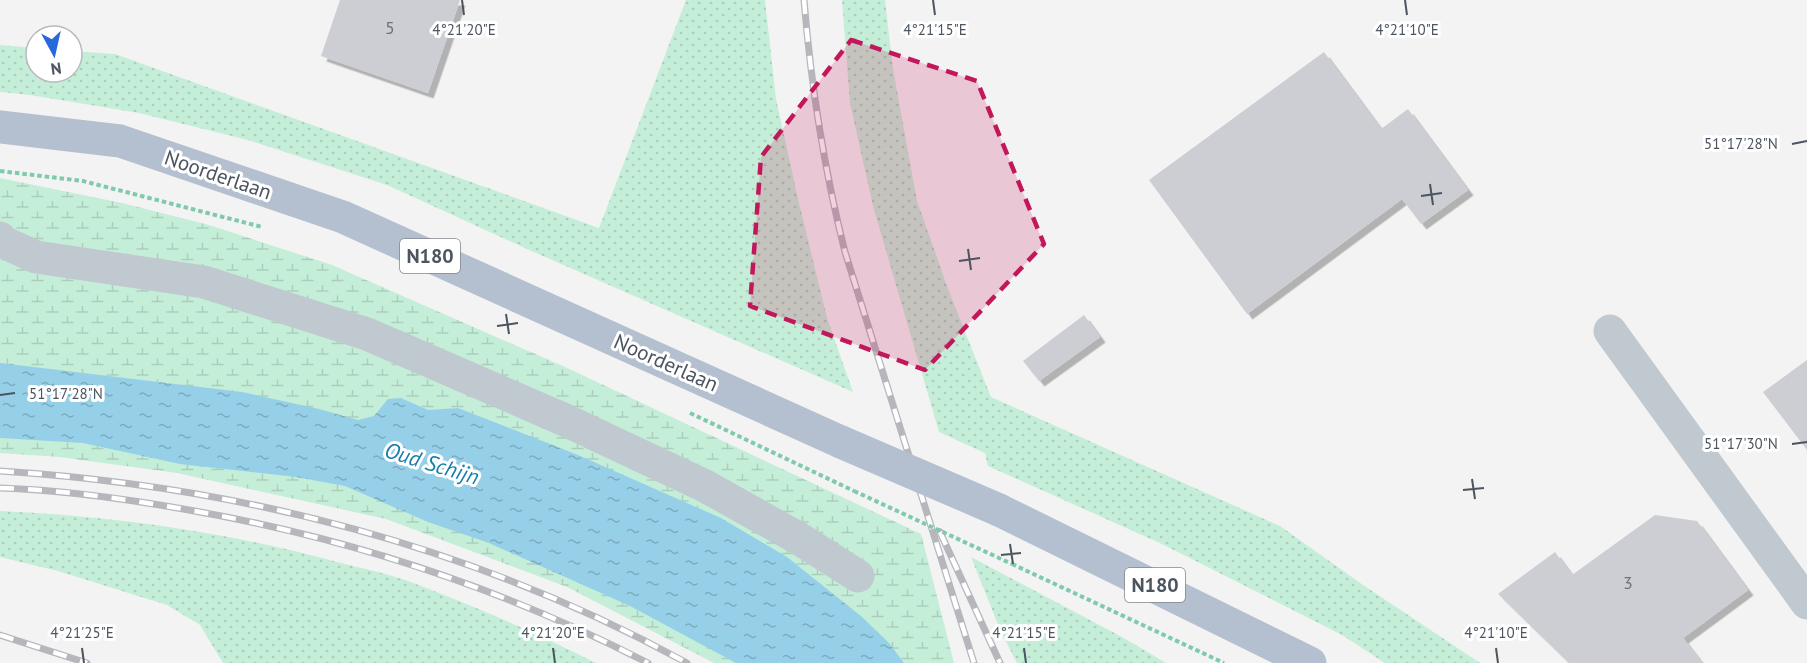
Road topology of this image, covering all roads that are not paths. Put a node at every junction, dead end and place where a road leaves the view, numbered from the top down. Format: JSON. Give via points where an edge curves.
{"nodes":[{"id":1,"x":0,"y":127,"type":"edge"},
{"id":2,"x":0,"y":238,"type":"edge"},
{"id":3,"x":1610,"y":332,"type":"dead end"},
{"id":4,"x":858,"y":576,"type":"dead end"},
{"id":5,"x":1807,"y":603,"type":"edge"},
{"id":6,"x":1310,"y":663,"type":"edge"}],
"edges":[{"from":1,"to":6,"type":"main road","name":"Noorderlaan","number":"N180","bridge":true,"via":[[120,141],[343,217],[999,510]]},
{"from":2,"to":4,"type":"street","via":[[36,256],[204,282],[367,334],[705,486]]},
{"from":3,"to":5,"type":"street"}]}
